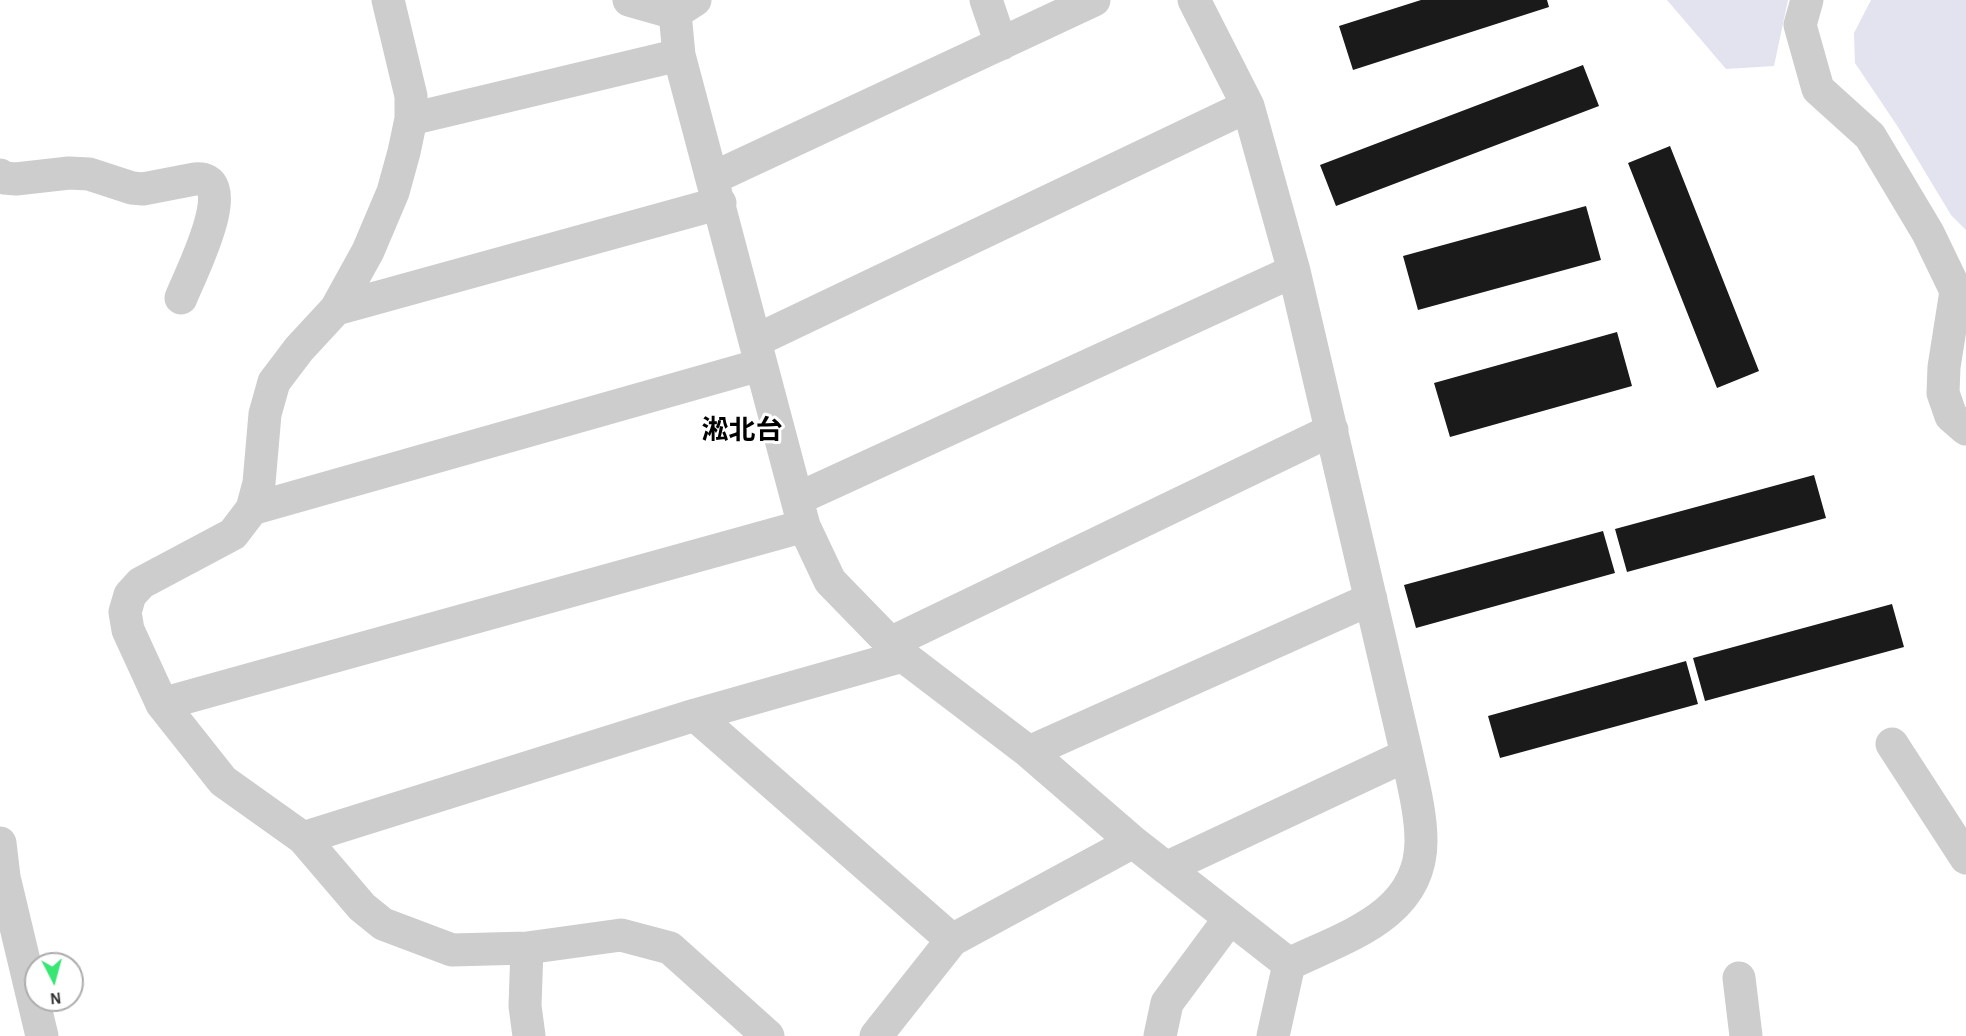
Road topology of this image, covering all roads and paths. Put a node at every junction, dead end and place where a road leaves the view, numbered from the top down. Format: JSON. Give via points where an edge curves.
{"nodes":[{"id":1,"x":388,"y":0,"type":"edge"},
{"id":2,"x":629,"y":0,"type":"edge"},
{"id":3,"x":986,"y":0,"type":"edge"},
{"id":4,"x":1094,"y":0,"type":"edge"},
{"id":5,"x":1194,"y":0,"type":"edge"},
{"id":6,"x":1807,"y":0,"type":"edge"},
{"id":7,"x":685,"y":7,"type":"edge"},
{"id":8,"x":1001,"y":44,"type":"junction"},
{"id":9,"x":679,"y":55,"type":"junction"},
{"id":10,"x":1248,"y":106,"type":"junction"},
{"id":11,"x":411,"y":119,"type":"junction"},
{"id":12,"x":0,"y":175,"type":"edge"},
{"id":13,"x":716,"y":190,"type":"junction"},
{"id":14,"x":1294,"y":271,"type":"junction"},
{"id":15,"x":181,"y":298,"type":"dead end"},
{"id":16,"x":336,"y":309,"type":"junction"},
{"id":17,"x":757,"y":353,"type":"junction"},
{"id":18,"x":1966,"y":429,"type":"edge"},
{"id":19,"x":1332,"y":430,"type":"junction"},
{"id":20,"x":252,"y":509,"type":"junction"},
{"id":21,"x":800,"y":512,"type":"junction"},
{"id":22,"x":1371,"y":599,"type":"junction"},
{"id":23,"x":897,"y":649,"type":"junction"},
{"id":24,"x":162,"y":704,"type":"junction"},
{"id":25,"x":695,"y":716,"type":"junction"},
{"id":26,"x":1892,"y":744,"type":"dead end"},
{"id":27,"x":1029,"y":752,"type":"junction"},
{"id":28,"x":1407,"y":755,"type":"junction"},
{"id":29,"x":303,"y":838,"type":"junction"},
{"id":30,"x":1133,"y":842,"type":"junction"},
{"id":31,"x":0,"y":843,"type":"edge"},
{"id":32,"x":1966,"y":858,"type":"edge"},
{"id":33,"x":1166,"y":868,"type":"junction"},
{"id":34,"x":1230,"y":918,"type":"junction"},
{"id":35,"x":952,"y":940,"type":"junction"},
{"id":36,"x":528,"y":948,"type":"junction"},
{"id":37,"x":1289,"y":964,"type":"junction"},
{"id":38,"x":1739,"y":978,"type":"dead end"},
{"id":39,"x":42,"y":1036,"type":"edge"},
{"id":40,"x":529,"y":1036,"type":"edge"},
{"id":41,"x":768,"y":1036,"type":"edge"},
{"id":42,"x":876,"y":1036,"type":"edge"},
{"id":43,"x":1160,"y":1036,"type":"edge"},
{"id":44,"x":1274,"y":1036,"type":"edge"},
{"id":45,"x":1746,"y":1036,"type":"edge"}],
"edges":[{"from":1,"to":11,"type":"street","via":[[411,96]]},
{"from":2,"to":7,"type":"street"},
{"from":3,"to":8,"type":"street"},
{"from":4,"to":8,"type":"street"},
{"from":5,"to":10,"type":"street"},
{"from":6,"to":18,"type":"street","via":[[1800,25],[1818,89],[1870,136],[1928,233],[1956,291],[1943,393],[1951,416]]},
{"from":7,"to":9,"type":"street"},
{"from":8,"to":13,"type":"street"},
{"from":9,"to":11,"type":"street"},
{"from":9,"to":13,"type":"street"},
{"from":10,"to":14,"type":"street"},
{"from":10,"to":17,"type":"street"},
{"from":11,"to":16,"type":"street","via":[[393,192],[368,252]]},
{"from":12,"to":15,"type":"street","via":[[16,179],[89,174],[143,189],[203,178],[208,181],[214,190],[213,216]]},
{"from":13,"to":16,"type":"street"},
{"from":13,"to":17,"type":"street"},
{"from":14,"to":19,"type":"street"},
{"from":14,"to":21,"type":"street"},
{"from":16,"to":20,"type":"street","via":[[298,349],[274,382]]},
{"from":17,"to":20,"type":"street"},
{"from":17,"to":21,"type":"street"},
{"from":19,"to":22,"type":"street"},
{"from":19,"to":23,"type":"street"},
{"from":20,"to":24,"type":"street","via":[[233,534],[141,583],[130,595],[126,612],[128,630]]},
{"from":21,"to":23,"type":"street","via":[[830,581]]},
{"from":21,"to":24,"type":"street"},
{"from":22,"to":27,"type":"street"},
{"from":22,"to":28,"type":"street"},
{"from":23,"to":25,"type":"street"},
{"from":23,"to":27,"type":"street"},
{"from":24,"to":29,"type":"street","via":[[223,781]]},
{"from":25,"to":29,"type":"street"},
{"from":25,"to":35,"type":"street"},
{"from":26,"to":32,"type":"street"},
{"from":27,"to":30,"type":"street"},
{"from":28,"to":33,"type":"street"},
{"from":28,"to":37,"type":"street","via":[[1421,843],[1418,863],[1403,897],[1377,922]]},
{"from":29,"to":36,"type":"street","via":[[362,907],[383,924],[452,950]]},
{"from":30,"to":33,"type":"street"},
{"from":30,"to":35,"type":"street"},
{"from":31,"to":39,"type":"street","via":[[4,877]]},
{"from":33,"to":34,"type":"street"},
{"from":34,"to":37,"type":"street"},
{"from":34,"to":43,"type":"street","via":[[1167,1003]]},
{"from":35,"to":42,"type":"street"},
{"from":36,"to":40,"type":"street","via":[[525,1005]]},
{"from":36,"to":41,"type":"street","via":[[621,935],[670,948]]},
{"from":37,"to":44,"type":"street"},
{"from":38,"to":45,"type":"street"}]}
